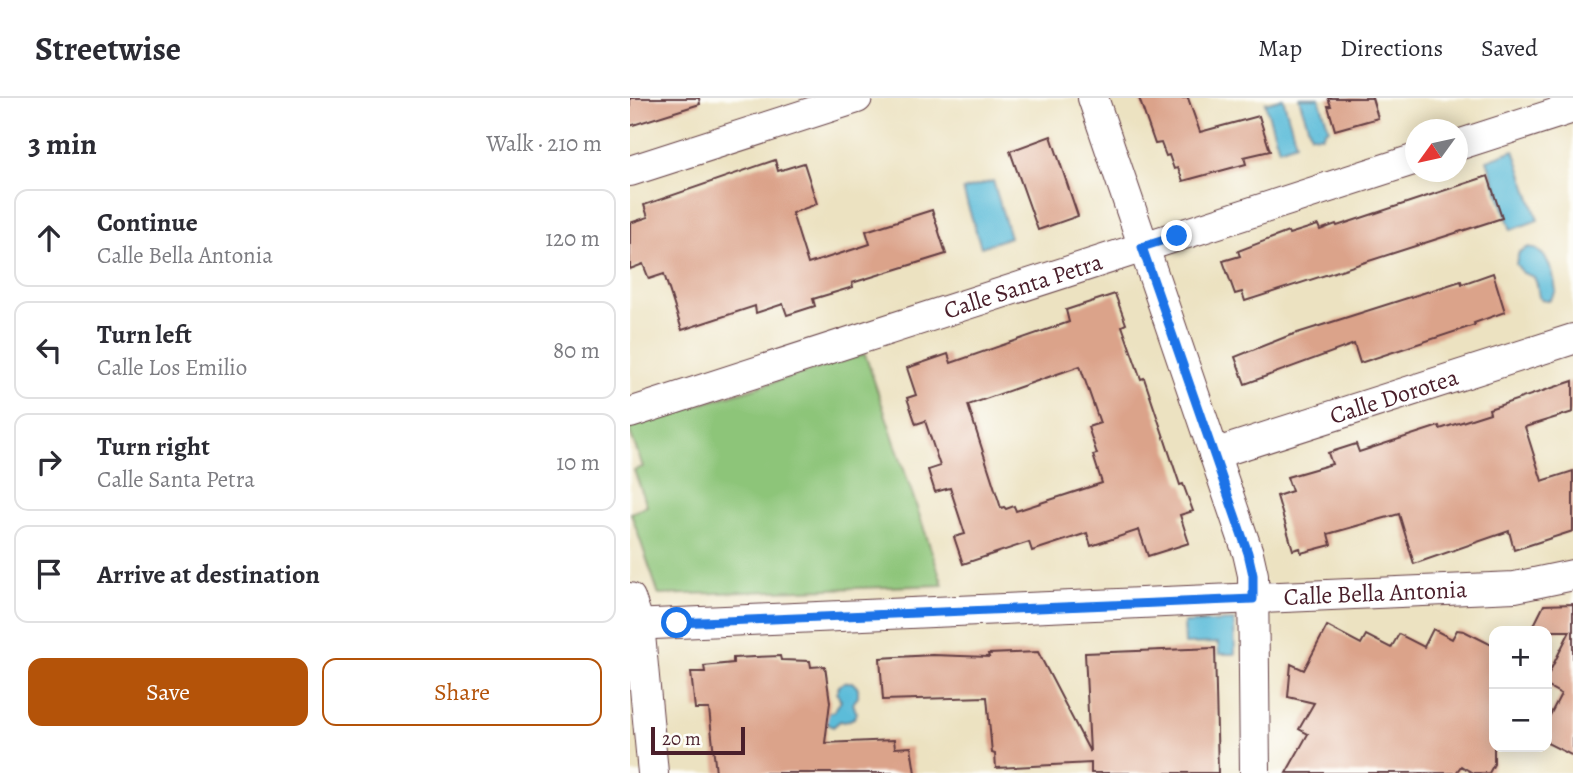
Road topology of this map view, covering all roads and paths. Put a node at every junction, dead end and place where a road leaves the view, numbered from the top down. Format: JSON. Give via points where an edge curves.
{"nodes":[{"id":1,"x":857,"y":98,"type":"edge"},
{"id":2,"x":1093,"y":98,"type":"edge"},
{"id":3,"x":1573,"y":108,"type":"edge"},
{"id":4,"x":1468,"y":142,"type":"edge"},
{"id":5,"x":1405,"y":163,"type":"edge"},
{"id":6,"x":630,"y":171,"type":"edge"},
{"id":7,"x":1142,"y":247,"type":"junction"},
{"id":8,"x":1573,"y":339,"type":"edge"},
{"id":9,"x":630,"y":413,"type":"edge"},
{"id":10,"x":1214,"y":454,"type":"junction"},
{"id":11,"x":1573,"y":575,"type":"edge"},
{"id":12,"x":1253,"y":599,"type":"junction"},
{"id":13,"x":633,"y":616,"type":"edge"},
{"id":14,"x":653,"y":773,"type":"edge"},
{"id":15,"x":1255,"y":773,"type":"edge"}],
"edges":[{"from":1,"to":6,"type":"street"},
{"from":2,"to":7,"type":"street"},
{"from":3,"to":4,"type":"street"},
{"from":5,"to":7,"type":"street","name":"Calle Santa Petra"},
{"from":7,"to":9,"type":"street","name":"Calle Santa Petra"},
{"from":7,"to":10,"type":"street"},
{"from":8,"to":10,"type":"street","name":"Calle Dorotea"},
{"from":10,"to":12,"type":"street","via":[[1248,553]]},
{"from":11,"to":12,"type":"street","name":"Calle Bella Antonia","via":[[1515,587]]},
{"from":12,"to":13,"type":"street","name":"Calle Bella Antonia"},
{"from":12,"to":15,"type":"street"},
{"from":13,"to":14,"type":"street"}]}
